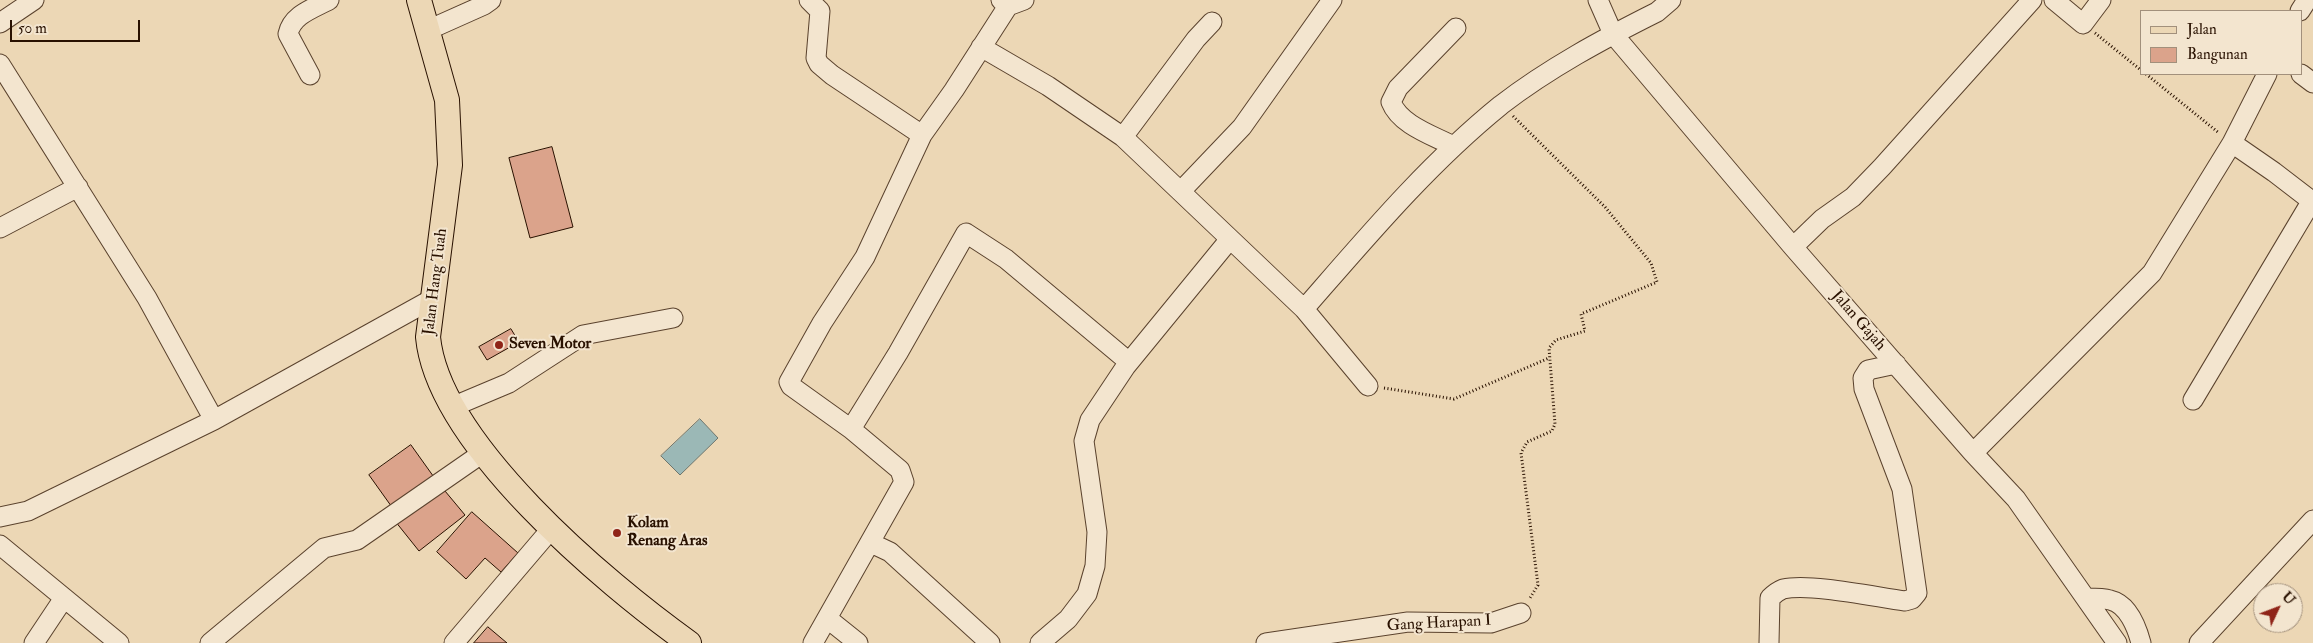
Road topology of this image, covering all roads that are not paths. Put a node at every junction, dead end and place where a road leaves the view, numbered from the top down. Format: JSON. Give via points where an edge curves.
{"nodes":[{"id":1,"x":34,"y":0,"type":"edge"},
{"id":2,"x":329,"y":0,"type":"edge"},
{"id":3,"x":419,"y":0,"type":"edge"},
{"id":4,"x":491,"y":0,"type":"edge"},
{"id":5,"x":809,"y":0,"type":"edge"},
{"id":6,"x":1332,"y":0,"type":"edge"},
{"id":7,"x":1598,"y":0,"type":"edge"},
{"id":8,"x":1671,"y":0,"type":"edge"},
{"id":9,"x":2032,"y":0,"type":"edge"},
{"id":10,"x":2054,"y":0,"type":"edge"},
{"id":11,"x":2101,"y":0,"type":"edge"},
{"id":12,"x":1011,"y":2,"type":"edge"},
{"id":13,"x":1212,"y":22,"type":"dead end"},
{"id":14,"x":0,"y":23,"type":"edge"},
{"id":15,"x":1456,"y":28,"type":"dead end"},
{"id":16,"x":428,"y":30,"type":"junction"},
{"id":17,"x":1613,"y":34,"type":"junction"},
{"id":18,"x":981,"y":47,"type":"junction"},
{"id":19,"x":0,"y":64,"type":"edge"},
{"id":20,"x":310,"y":75,"type":"dead end"},
{"id":21,"x":2266,"y":75,"type":"edge"},
{"id":22,"x":2303,"y":75,"type":"edge"},
{"id":23,"x":2313,"y":83,"type":"edge"},
{"id":24,"x":922,"y":135,"type":"junction"},
{"id":25,"x":1123,"y":137,"type":"junction"},
{"id":26,"x":2232,"y":143,"type":"junction"},
{"id":27,"x":1453,"y":146,"type":"junction"},
{"id":28,"x":78,"y":188,"type":"junction"},
{"id":29,"x":1181,"y":191,"type":"junction"},
{"id":30,"x":2312,"y":202,"type":"edge"},
{"id":31,"x":0,"y":228,"type":"edge"},
{"id":32,"x":1230,"y":239,"type":"junction"},
{"id":33,"x":1792,"y":246,"type":"junction"},
{"id":34,"x":434,"y":298,"type":"junction"},
{"id":35,"x":1304,"y":309,"type":"junction"},
{"id":36,"x":672,"y":318,"type":"dead end"},
{"id":37,"x":1129,"y":362,"type":"junction"},
{"id":38,"x":1896,"y":364,"type":"junction"},
{"id":39,"x":1368,"y":386,"type":"road end"},
{"id":40,"x":2193,"y":400,"type":"dead end"},
{"id":41,"x":452,"y":407,"type":"junction"},
{"id":42,"x":214,"y":420,"type":"junction"},
{"id":43,"x":851,"y":429,"type":"junction"},
{"id":44,"x":484,"y":452,"type":"junction"},
{"id":45,"x":1973,"y":453,"type":"junction"},
{"id":46,"x":0,"y":517,"type":"edge"},
{"id":47,"x":2313,"y":520,"type":"edge"},
{"id":48,"x":552,"y":528,"type":"junction"},
{"id":49,"x":871,"y":543,"type":"junction"},
{"id":50,"x":0,"y":545,"type":"edge"},
{"id":51,"x":64,"y":598,"type":"junction"},
{"id":52,"x":2086,"y":598,"type":"junction"},
{"id":53,"x":1521,"y":613,"type":"road end"},
{"id":54,"x":828,"y":619,"type":"junction"},
{"id":55,"x":34,"y":643,"type":"edge"},
{"id":56,"x":119,"y":643,"type":"edge"},
{"id":57,"x":210,"y":643,"type":"edge"},
{"id":58,"x":454,"y":643,"type":"edge"},
{"id":59,"x":688,"y":643,"type":"edge"},
{"id":60,"x":813,"y":643,"type":"edge"},
{"id":61,"x":858,"y":643,"type":"edge"},
{"id":62,"x":990,"y":643,"type":"edge"},
{"id":63,"x":1040,"y":643,"type":"edge"},
{"id":64,"x":1266,"y":643,"type":"edge"},
{"id":65,"x":1769,"y":643,"type":"edge"},
{"id":66,"x":2117,"y":643,"type":"edge"},
{"id":67,"x":2141,"y":643,"type":"edge"},
{"id":68,"x":2199,"y":643,"type":"edge"}],
"edges":[{"from":1,"to":14,"type":"street"},
{"from":2,"to":20,"type":"street","via":[[298,16],[290,24],[288,34]]},
{"from":3,"to":16,"type":"main road","name":"Jalan Hang Tuah"},
{"from":4,"to":16,"type":"street"},
{"from":5,"to":24,"type":"street","via":[[820,11],[816,58],[819,64]]},
{"from":6,"to":29,"type":"street","via":[[1242,127]]},
{"from":7,"to":17,"type":"street","name":"Jalan Gajah"},
{"from":8,"to":17,"type":"street","via":[[1657,12]]},
{"from":9,"to":33,"type":"street","via":[[1853,197]]},
{"from":10,"to":11,"type":"street","via":[[2083,24]]},
{"from":12,"to":18,"type":"street"},
{"from":13,"to":25,"type":"street"},
{"from":15,"to":27,"type":"street","via":[[1398,88],[1391,102],[1395,112],[1409,123]]},
{"from":16,"to":34,"type":"main road","name":"Jalan Hang Tuah","via":[[447,100],[450,165]]},
{"from":17,"to":27,"type":"street","via":[[1556,67],[1502,105]]},
{"from":17,"to":33,"type":"street","name":"Jalan Gajah"},
{"from":18,"to":24,"type":"street"},
{"from":18,"to":25,"type":"street","via":[[1048,86]]},
{"from":19,"to":28,"type":"street"},
{"from":21,"to":26,"type":"street"},
{"from":22,"to":23,"type":"street"},
{"from":24,"to":43,"type":"street","via":[[865,257],[789,382]]},
{"from":25,"to":29,"type":"street"},
{"from":26,"to":30,"type":"street"},
{"from":26,"to":45,"type":"street","via":[[2152,274]]},
{"from":27,"to":35,"type":"street","via":[[1379,222]]},
{"from":28,"to":31,"type":"street"},
{"from":28,"to":42,"type":"street","via":[[147,298]]},
{"from":29,"to":32,"type":"street"},
{"from":30,"to":40,"type":"street"},
{"from":32,"to":35,"type":"street"},
{"from":32,"to":37,"type":"street"},
{"from":33,"to":38,"type":"street","name":"Jalan Gajah"},
{"from":34,"to":41,"type":"main road","name":"Jalan Hang Tuah","via":[[428,337],[430,358]]},
{"from":34,"to":42,"type":"street"},
{"from":35,"to":39,"type":"street"},
{"from":36,"to":41,"type":"street","via":[[583,335],[509,383]]},
{"from":37,"to":43,"type":"street","via":[[1006,259],[966,233]]},
{"from":37,"to":63,"type":"street","via":[[1090,420],[1084,441],[1097,532],[1096,566],[1087,594],[1068,619]]},
{"from":38,"to":45,"type":"street","name":"Jalan Gajah"},
{"from":38,"to":65,"type":"street","via":[[1868,370],[1863,378],[1864,389],[1902,489],[1918,593],[1905,601],[1816,589],[1785,589],[1770,598]]},
{"from":41,"to":44,"type":"main road","name":"Jalan Hang Tuah"},
{"from":42,"to":46,"type":"street","via":[[28,511]]},
{"from":43,"to":49,"type":"street","via":[[900,470],[904,482]]},
{"from":44,"to":48,"type":"main road","name":"Jalan Hang Tuah","via":[[501,476]]},
{"from":44,"to":57,"type":"street","via":[[357,540],[324,548]]},
{"from":45,"to":52,"type":"street","name":"Jalan Gajah","via":[[2016,499]]},
{"from":47,"to":68,"type":"street"},
{"from":48,"to":58,"type":"street"},
{"from":48,"to":59,"type":"main road","name":"Jalan Hang Tuah","via":[[640,608]]},
{"from":49,"to":54,"type":"street"},
{"from":49,"to":62,"type":"street","via":[[890,552]]},
{"from":50,"to":51,"type":"street"},
{"from":51,"to":55,"type":"street"},
{"from":51,"to":56,"type":"street"},
{"from":52,"to":66,"type":"street","name":"Jalan Gajah"},
{"from":52,"to":67,"type":"street","via":[[2112,600],[2121,606],[2137,626]]},
{"from":53,"to":64,"type":"street","name":"Gang Harapan I","via":[[1491,624],[1408,622]]},
{"from":54,"to":60,"type":"street"},
{"from":54,"to":61,"type":"street"}]}
